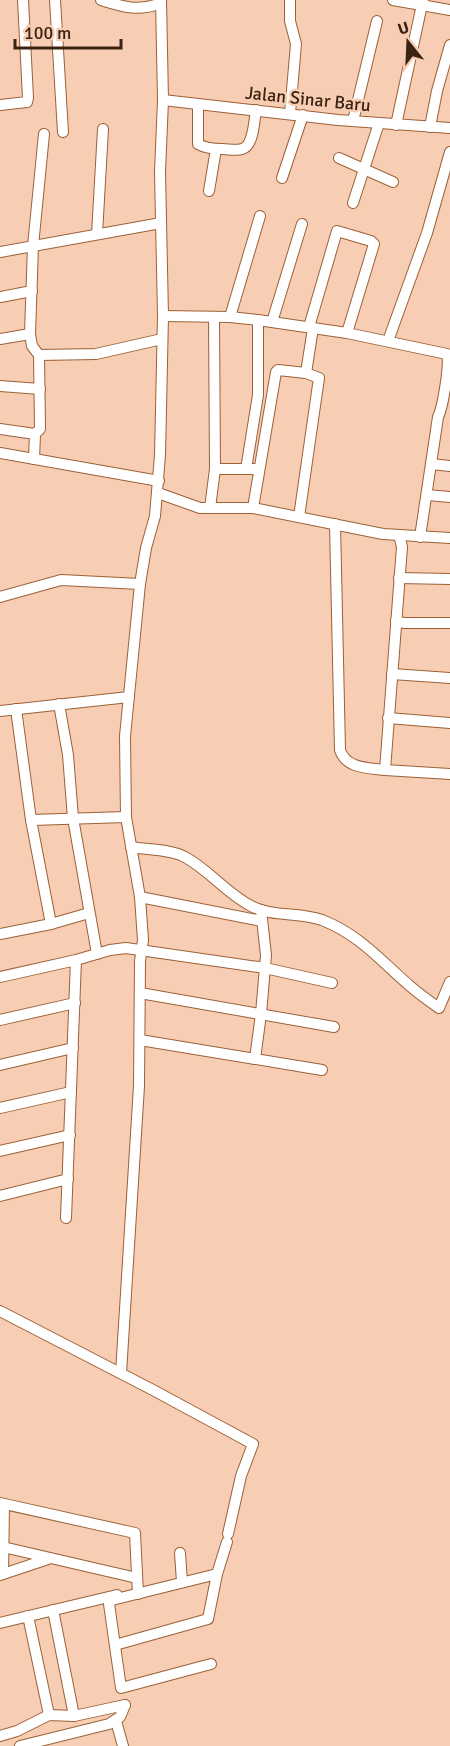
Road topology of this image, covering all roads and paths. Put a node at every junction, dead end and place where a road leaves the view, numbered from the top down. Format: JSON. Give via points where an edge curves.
{"nodes":[{"id":1,"x":23,"y":0,"type":"edge"},
{"id":2,"x":55,"y":0,"type":"edge"},
{"id":3,"x":101,"y":0,"type":"edge"},
{"id":4,"x":290,"y":0,"type":"edge"},
{"id":5,"x":393,"y":0,"type":"edge"},
{"id":6,"x":161,"y":2,"type":"edge"},
{"id":7,"x":422,"y":2,"type":"edge"},
{"id":8,"x":128,"y":4,"type":"edge"},
{"id":9,"x":450,"y":10,"type":"edge"},
{"id":10,"x":377,"y":21,"type":"dead end"},
{"id":11,"x":450,"y":45,"type":"edge"},
{"id":12,"x":162,"y":100,"type":"junction"},
{"id":13,"x":198,"y":104,"type":"junction"},
{"id":14,"x":0,"y":105,"type":"edge"},
{"id":15,"x":256,"y":110,"type":"junction"},
{"id":16,"x":290,"y":113,"type":"junction"},
{"id":17,"x":303,"y":115,"type":"junction"},
{"id":18,"x":352,"y":121,"type":"junction"},
{"id":19,"x":379,"y":123,"type":"junction"},
{"id":20,"x":396,"y":125,"type":"junction"},
{"id":21,"x":430,"y":127,"type":"junction"},
{"id":22,"x":450,"y":128,"type":"edge"},
{"id":23,"x":103,"y":129,"type":"dead end"},
{"id":24,"x":63,"y":132,"type":"dead end"},
{"id":25,"x":44,"y":134,"type":"dead end"},
{"id":26,"x":216,"y":149,"type":"junction"},
{"id":27,"x":450,"y":152,"type":"edge"},
{"id":28,"x":339,"y":158,"type":"dead end"},
{"id":29,"x":363,"y":171,"type":"junction"},
{"id":30,"x":282,"y":178,"type":"dead end"},
{"id":31,"x":393,"y":182,"type":"dead end"},
{"id":32,"x":209,"y":191,"type":"dead end"},
{"id":33,"x":353,"y":203,"type":"dead end"},
{"id":34,"x":260,"y":216,"type":"dead end"},
{"id":35,"x":161,"y":223,"type":"junction"},
{"id":36,"x":302,"y":224,"type":"dead end"},
{"id":37,"x":97,"y":234,"type":"junction"},
{"id":38,"x":33,"y":246,"type":"junction"},
{"id":39,"x":0,"y":252,"type":"edge"},
{"id":40,"x":32,"y":291,"type":"junction"},
{"id":41,"x":0,"y":297,"type":"edge"},
{"id":42,"x":163,"y":316,"type":"junction"},
{"id":43,"x":230,"y":317,"type":"junction"},
{"id":44,"x":214,"y":318,"type":"junction"},
{"id":45,"x":258,"y":320,"type":"junction"},
{"id":46,"x":272,"y":322,"type":"junction"},
{"id":47,"x":311,"y":328,"type":"junction"},
{"id":48,"x":347,"y":333,"type":"junction"},
{"id":49,"x":30,"y":334,"type":"junction"},
{"id":50,"x":0,"y":339,"type":"edge"},
{"id":51,"x":162,"y":339,"type":"junction"},
{"id":52,"x":388,"y":341,"type":"junction"},
{"id":53,"x":39,"y":356,"type":"junction"},
{"id":54,"x":306,"y":374,"type":"junction"},
{"id":55,"x":0,"y":386,"type":"edge"},
{"id":56,"x":39,"y":389,"type":"junction"},
{"id":57,"x":446,"y":412,"type":"edge"},
{"id":58,"x":0,"y":429,"type":"edge"},
{"id":59,"x":35,"y":434,"type":"junction"},
{"id":60,"x":0,"y":453,"type":"edge"},
{"id":61,"x":34,"y":459,"type":"junction"},
{"id":62,"x":431,"y":464,"type":"junction"},
{"id":63,"x":450,"y":466,"type":"edge"},
{"id":64,"x":215,"y":469,"type":"junction"},
{"id":65,"x":246,"y":469,"type":"junction"},
{"id":66,"x":260,"y":469,"type":"junction"},
{"id":67,"x":159,"y":480,"type":"junction"},
{"id":68,"x":158,"y":494,"type":"junction"},
{"id":69,"x":427,"y":495,"type":"junction"},
{"id":70,"x":450,"y":497,"type":"edge"},
{"id":71,"x":210,"y":508,"type":"junction"},
{"id":72,"x":253,"y":508,"type":"junction"},
{"id":73,"x":299,"y":517,"type":"junction"},
{"id":74,"x":335,"y":524,"type":"junction"},
{"id":75,"x":399,"y":535,"type":"junction"},
{"id":76,"x":420,"y":537,"type":"junction"},
{"id":77,"x":450,"y":538,"type":"edge"},
{"id":78,"x":399,"y":578,"type":"junction"},
{"id":79,"x":450,"y":579,"type":"edge"},
{"id":80,"x":140,"y":584,"type":"junction"},
{"id":81,"x":0,"y":597,"type":"edge"},
{"id":82,"x":396,"y":621,"type":"junction"},
{"id":83,"x":450,"y":623,"type":"edge"},
{"id":84,"x":392,"y":674,"type":"junction"},
{"id":85,"x":450,"y":678,"type":"edge"},
{"id":86,"x":129,"y":697,"type":"junction"},
{"id":87,"x":59,"y":704,"type":"junction"},
{"id":88,"x":16,"y":709,"type":"junction"},
{"id":89,"x":0,"y":711,"type":"edge"},
{"id":90,"x":388,"y":718,"type":"junction"},
{"id":91,"x":450,"y":723,"type":"edge"},
{"id":92,"x":385,"y":770,"type":"junction"},
{"id":93,"x":450,"y":774,"type":"edge"},
{"id":94,"x":126,"y":817,"type":"junction"},
{"id":95,"x":73,"y":818,"type":"junction"},
{"id":96,"x":31,"y":820,"type":"junction"},
{"id":97,"x":131,"y":847,"type":"junction"},
{"id":98,"x":140,"y":897,"type":"junction"},
{"id":99,"x":89,"y":913,"type":"junction"},
{"id":100,"x":261,"y":915,"type":"junction"},
{"id":101,"x":51,"y":924,"type":"junction"},
{"id":102,"x":0,"y":934,"type":"edge"},
{"id":103,"x":142,"y":949,"type":"junction"},
{"id":104,"x":97,"y":954,"type":"junction"},
{"id":105,"x":76,"y":960,"type":"junction"},
{"id":106,"x":265,"y":968,"type":"junction"},
{"id":107,"x":0,"y":977,"type":"edge"},
{"id":108,"x":450,"y":982,"type":"edge"},
{"id":109,"x":332,"y":983,"type":"dead end"},
{"id":110,"x":140,"y":993,"type":"junction"},
{"id":111,"x":75,"y":1003,"type":"junction"},
{"id":112,"x":261,"y":1014,"type":"junction"},
{"id":113,"x":0,"y":1020,"type":"edge"},
{"id":114,"x":334,"y":1027,"type":"dead end"},
{"id":115,"x":140,"y":1040,"type":"junction"},
{"id":116,"x":73,"y":1048,"type":"junction"},
{"id":117,"x":255,"y":1059,"type":"junction"},
{"id":118,"x":0,"y":1065,"type":"edge"},
{"id":119,"x":322,"y":1070,"type":"dead end"},
{"id":120,"x":71,"y":1092,"type":"junction"},
{"id":121,"x":0,"y":1108,"type":"edge"},
{"id":122,"x":69,"y":1135,"type":"junction"},
{"id":123,"x":0,"y":1152,"type":"edge"},
{"id":124,"x":68,"y":1179,"type":"junction"},
{"id":125,"x":0,"y":1196,"type":"edge"},
{"id":126,"x":66,"y":1218,"type":"dead end"},
{"id":127,"x":0,"y":1311,"type":"edge"},
{"id":128,"x":121,"y":1373,"type":"junction"},
{"id":129,"x":2,"y":1504,"type":"edge"},
{"id":130,"x":3,"y":1547,"type":"junction"},
{"id":131,"x":180,"y":1553,"type":"dead end"},
{"id":132,"x":49,"y":1559,"type":"junction"},
{"id":133,"x":1,"y":1574,"type":"edge"},
{"id":134,"x":217,"y":1574,"type":"junction"},
{"id":135,"x":137,"y":1578,"type":"junction"},
{"id":136,"x":182,"y":1582,"type":"junction"},
{"id":137,"x":138,"y":1592,"type":"junction"},
{"id":138,"x":54,"y":1610,"type":"junction"},
{"id":139,"x":28,"y":1616,"type":"junction"},
{"id":140,"x":0,"y":1623,"type":"edge"},
{"id":141,"x":115,"y":1646,"type":"junction"},
{"id":142,"x":212,"y":1664,"type":"dead end"},
{"id":143,"x":49,"y":1715,"type":"junction"},
{"id":144,"x":74,"y":1716,"type":"junction"},
{"id":145,"x":116,"y":1721,"type":"junction"},
{"id":146,"x":0,"y":1736,"type":"edge"},
{"id":147,"x":20,"y":1746,"type":"edge"},
{"id":148,"x":123,"y":1746,"type":"edge"}],
"edges":[{"from":1,"to":14,"type":"street","via":[[28,98],[22,104]]},
{"from":2,"to":24,"type":"street"},
{"from":3,"to":8,"type":"street"},
{"from":4,"to":16,"type":"street","via":[[296,44]]},
{"from":5,"to":7,"type":"street"},
{"from":6,"to":8,"type":"street","via":[[148,8]]},
{"from":6,"to":12,"type":"street"},
{"from":7,"to":9,"type":"street"},
{"from":7,"to":20,"type":"street"},
{"from":10,"to":18,"type":"street"},
{"from":11,"to":21,"type":"street"},
{"from":12,"to":13,"type":"street","name":"Jalan Sinar Baru"},
{"from":12,"to":35,"type":"street"},
{"from":13,"to":15,"type":"street","name":"Jalan Sinar Baru"},
{"from":13,"to":26,"type":"street","via":[[198,144]]},
{"from":15,"to":16,"type":"street","name":"Jalan Sinar Baru"},
{"from":15,"to":26,"type":"street","via":[[246,147]]},
{"from":16,"to":17,"type":"street","name":"Jalan Sinar Baru"},
{"from":17,"to":18,"type":"street","name":"Jalan Sinar Baru"},
{"from":17,"to":30,"type":"street"},
{"from":18,"to":19,"type":"street","name":"Jalan Sinar Baru"},
{"from":19,"to":20,"type":"street","name":"Jalan Sinar Baru"},
{"from":19,"to":29,"type":"street"},
{"from":20,"to":21,"type":"street","name":"Jalan Sinar Baru"},
{"from":21,"to":22,"type":"street","name":"Jalan Sinar Baru"},
{"from":23,"to":37,"type":"street"},
{"from":25,"to":38,"type":"street"},
{"from":26,"to":32,"type":"street"},
{"from":27,"to":52,"type":"street","via":[[427,233]]},
{"from":28,"to":29,"type":"street"},
{"from":29,"to":31,"type":"street"},
{"from":29,"to":33,"type":"street"},
{"from":34,"to":43,"type":"street"},
{"from":35,"to":37,"type":"street"},
{"from":35,"to":42,"type":"street"},
{"from":36,"to":46,"type":"street"},
{"from":37,"to":38,"type":"street"},
{"from":38,"to":39,"type":"street"},
{"from":38,"to":40,"type":"street"},
{"from":40,"to":41,"type":"street"},
{"from":40,"to":49,"type":"street"},
{"from":42,"to":44,"type":"street"},
{"from":42,"to":51,"type":"street"},
{"from":43,"to":44,"type":"street"},
{"from":43,"to":45,"type":"street"},
{"from":44,"to":64,"type":"street"},
{"from":45,"to":46,"type":"street"},
{"from":45,"to":65,"type":"street","via":[[258,395]]},
{"from":46,"to":47,"type":"street"},
{"from":47,"to":48,"type":"street"},
{"from":47,"to":48,"type":"street","via":[[337,231],[374,244]]},
{"from":47,"to":54,"type":"street"},
{"from":48,"to":52,"type":"street"},
{"from":49,"to":50,"type":"street"},
{"from":49,"to":53,"type":"street"},
{"from":51,"to":53,"type":"street","via":[[96,354]]},
{"from":51,"to":67,"type":"street"},
{"from":52,"to":57,"type":"street","via":[[446,353]]},
{"from":53,"to":56,"type":"street"},
{"from":54,"to":66,"type":"street","via":[[276,370]]},
{"from":54,"to":73,"type":"street","via":[[319,378]]},
{"from":55,"to":56,"type":"street"},
{"from":56,"to":59,"type":"street","via":[[40,429]]},
{"from":57,"to":62,"type":"street","via":[[438,417]]},
{"from":58,"to":59,"type":"street"},
{"from":59,"to":61,"type":"street"},
{"from":60,"to":61,"type":"street"},
{"from":61,"to":67,"type":"street"},
{"from":62,"to":63,"type":"street"},
{"from":62,"to":69,"type":"street"},
{"from":64,"to":65,"type":"street"},
{"from":64,"to":71,"type":"street"},
{"from":65,"to":66,"type":"street"},
{"from":66,"to":72,"type":"street"},
{"from":67,"to":68,"type":"street"},
{"from":68,"to":71,"type":"street"},
{"from":68,"to":80,"type":"street"},
{"from":69,"to":70,"type":"street"},
{"from":69,"to":76,"type":"street"},
{"from":71,"to":72,"type":"street"},
{"from":72,"to":73,"type":"street"},
{"from":73,"to":74,"type":"street"},
{"from":74,"to":75,"type":"street"},
{"from":74,"to":92,"type":"street","via":[[340,750],[350,763]]},
{"from":75,"to":76,"type":"street"},
{"from":75,"to":78,"type":"street"},
{"from":76,"to":77,"type":"street"},
{"from":78,"to":79,"type":"street"},
{"from":78,"to":82,"type":"street"},
{"from":80,"to":81,"type":"street","via":[[61,580]]},
{"from":80,"to":86,"type":"street"},
{"from":82,"to":83,"type":"street"},
{"from":82,"to":84,"type":"street"},
{"from":84,"to":85,"type":"street"},
{"from":84,"to":90,"type":"street"},
{"from":86,"to":87,"type":"street"},
{"from":86,"to":94,"type":"street","via":[[125,736]]},
{"from":87,"to":88,"type":"street"},
{"from":87,"to":95,"type":"street"},
{"from":88,"to":89,"type":"street"},
{"from":88,"to":96,"type":"street"},
{"from":90,"to":91,"type":"street"},
{"from":90,"to":92,"type":"street"},
{"from":92,"to":93,"type":"street"},
{"from":94,"to":95,"type":"street"},
{"from":94,"to":97,"type":"street"},
{"from":95,"to":96,"type":"street"},
{"from":95,"to":99,"type":"street"},
{"from":96,"to":101,"type":"street"},
{"from":97,"to":98,"type":"street"},
{"from":97,"to":100,"type":"street","via":[[186,858]]},
{"from":98,"to":100,"type":"street"},
{"from":98,"to":103,"type":"street"},
{"from":99,"to":101,"type":"street"},
{"from":99,"to":104,"type":"street"},
{"from":100,"to":106,"type":"street"},
{"from":100,"to":108,"type":"street","via":[[305,915],[353,936],[439,1008]]},
{"from":101,"to":102,"type":"street"},
{"from":103,"to":104,"type":"street"},
{"from":103,"to":106,"type":"street"},
{"from":103,"to":110,"type":"street"},
{"from":104,"to":105,"type":"street"},
{"from":105,"to":107,"type":"street"},
{"from":105,"to":111,"type":"street"},
{"from":106,"to":109,"type":"street"},
{"from":106,"to":112,"type":"street"},
{"from":110,"to":112,"type":"street"},
{"from":110,"to":115,"type":"street"},
{"from":111,"to":113,"type":"street"},
{"from":111,"to":116,"type":"street"},
{"from":112,"to":114,"type":"street"},
{"from":112,"to":117,"type":"street"},
{"from":115,"to":117,"type":"street"},
{"from":115,"to":128,"type":"street"},
{"from":116,"to":118,"type":"street"},
{"from":116,"to":120,"type":"street"},
{"from":117,"to":119,"type":"street"},
{"from":120,"to":121,"type":"street"},
{"from":120,"to":122,"type":"street"},
{"from":122,"to":123,"type":"street"},
{"from":122,"to":124,"type":"street"},
{"from":124,"to":125,"type":"street"},
{"from":124,"to":126,"type":"street"},
{"from":127,"to":128,"type":"street"},
{"from":128,"to":134,"type":"street","via":[[254,1444],[241,1476]]},
{"from":129,"to":130,"type":"street"},
{"from":129,"to":135,"type":"street","via":[[135,1533]]},
{"from":130,"to":132,"type":"street"},
{"from":130,"to":133,"type":"street"},
{"from":131,"to":136,"type":"street"},
{"from":132,"to":133,"type":"street"},
{"from":132,"to":135,"type":"street"},
{"from":134,"to":136,"type":"street"},
{"from":134,"to":141,"type":"street","via":[[208,1619]]},
{"from":135,"to":137,"type":"street"},
{"from":136,"to":137,"type":"street"},
{"from":137,"to":138,"type":"street"},
{"from":137,"to":141,"type":"street","via":[[110,1601]]},
{"from":138,"to":139,"type":"street"},
{"from":138,"to":144,"type":"street"},
{"from":139,"to":140,"type":"street"},
{"from":139,"to":143,"type":"street"},
{"from":141,"to":142,"type":"street","via":[[122,1688]]},
{"from":143,"to":144,"type":"street"},
{"from":143,"to":146,"type":"street"},
{"from":144,"to":145,"type":"street","via":[[124,1705]]},
{"from":145,"to":147,"type":"street"},
{"from":145,"to":148,"type":"street"}]}
